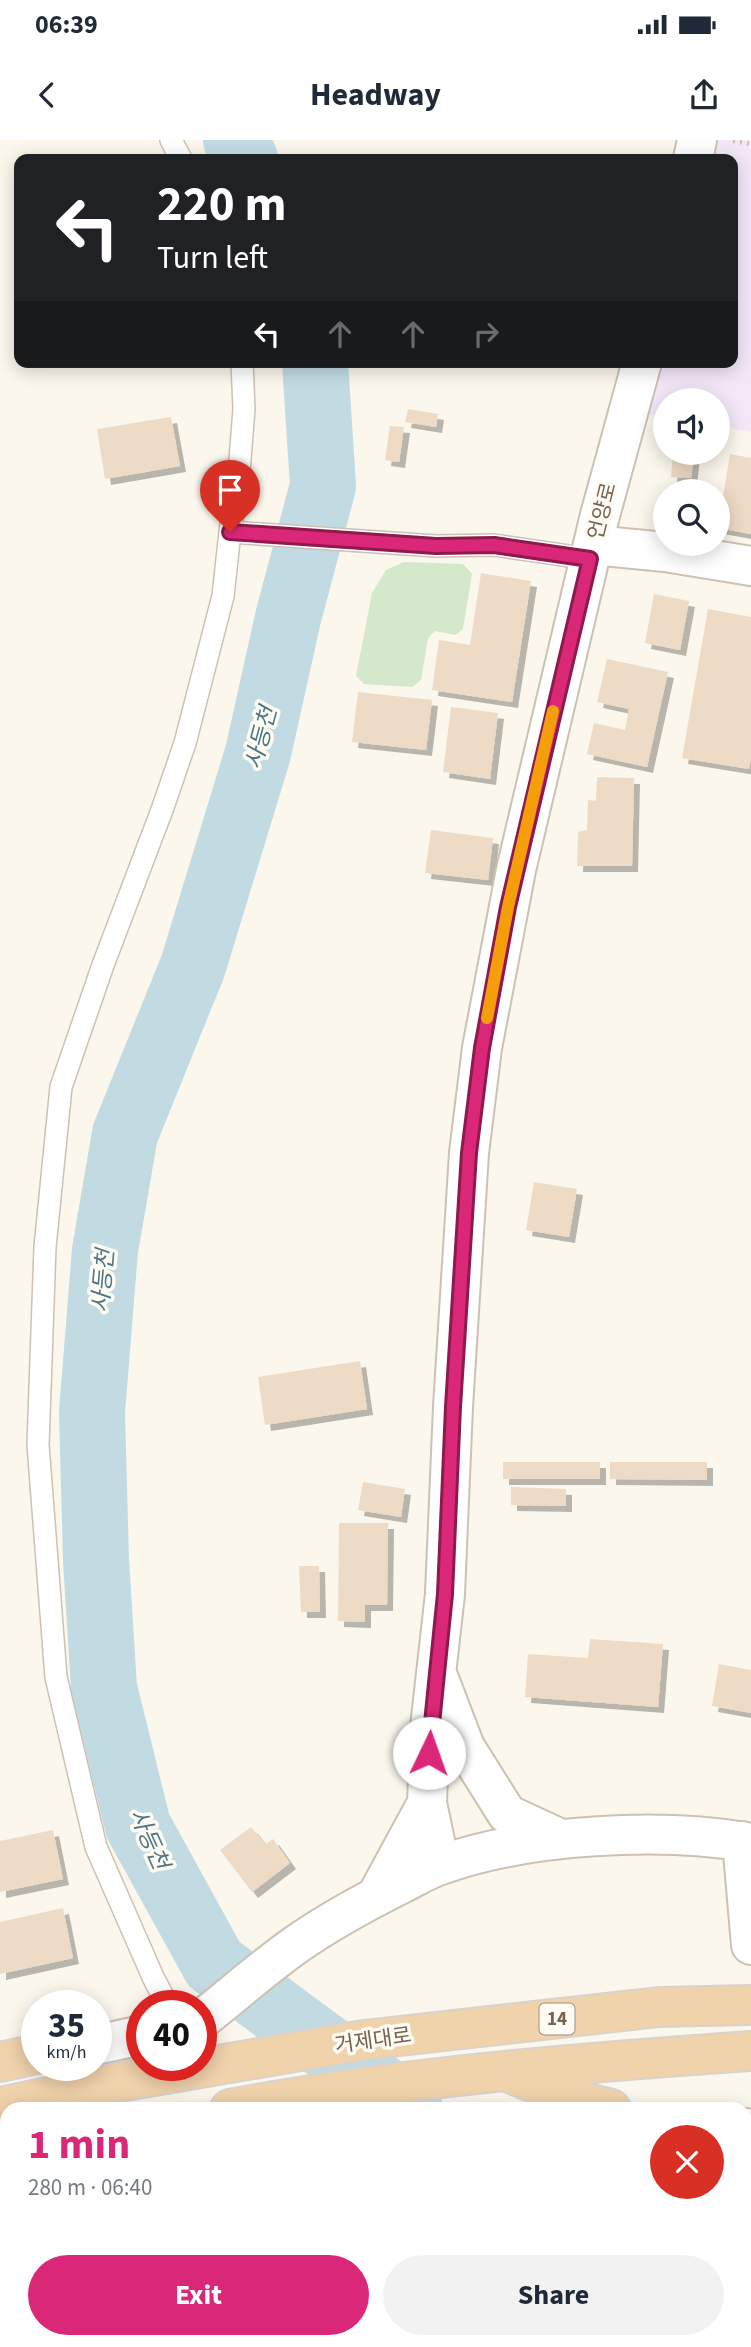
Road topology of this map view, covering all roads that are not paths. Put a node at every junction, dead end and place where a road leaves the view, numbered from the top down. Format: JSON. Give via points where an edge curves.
{"nodes":[{"id":1,"x":242,"y":368,"type":"edge"},
{"id":2,"x":640,"y":368,"type":"edge"},
{"id":3,"x":230,"y":532,"type":"junction"},
{"id":4,"x":592,"y":552,"type":"junction"},
{"id":5,"x":751,"y":566,"type":"edge"},
{"id":6,"x":436,"y":1672,"type":"junction"},
{"id":7,"x":428,"y":1803,"type":"junction"},
{"id":8,"x":561,"y":1839,"type":"junction"},
{"id":9,"x":747,"y":1842,"type":"edge"},
{"id":10,"x":440,"y":1865,"type":"junction"},
{"id":11,"x":376,"y":1896,"type":"junction"},
{"id":12,"x":751,"y":1945,"type":"edge"},
{"id":13,"x":160,"y":1990,"type":"edge"},
{"id":14,"x":751,"y":2005,"type":"edge"},
{"id":15,"x":217,"y":2007,"type":"edge"},
{"id":16,"x":751,"y":2051,"type":"edge"},
{"id":17,"x":21,"y":2057,"type":"edge"},
{"id":18,"x":0,"y":2062,"type":"edge"},
{"id":19,"x":505,"y":2071,"type":"junction"},
{"id":20,"x":308,"y":2101,"type":"edge"},
{"id":21,"x":24,"y":2102,"type":"edge"},
{"id":22,"x":588,"y":2102,"type":"edge"}],
"edges":[{"from":1,"to":3,"type":"lane","via":[[244,409]]},
{"from":2,"to":4,"type":"street","name":"언양로"},
{"from":3,"to":4,"type":"lane"},
{"from":3,"to":13,"type":"lane","via":[[223,596],[185,743],[61,1087],[45,1247],[38,1445],[56,1677],[96,1847]]},
{"from":4,"to":5,"type":"street","via":[[665,552]]},
{"from":4,"to":6,"type":"street","name":"언양로","via":[[508,907],[482,1048],[469,1153],[445,1594]]},
{"from":6,"to":7,"type":"street","name":"언양로"},
{"from":6,"to":8,"type":"street","via":[[465,1747],[508,1814]]},
{"from":7,"to":10,"type":"street","name":"언양로"},
{"from":7,"to":11,"type":"street"},
{"from":8,"to":9,"type":"street","via":[[637,1836]]},
{"from":8,"to":10,"type":"street"},
{"from":9,"to":12,"type":"street"},
{"from":10,"to":11,"type":"street"},
{"from":11,"to":15,"type":"street","via":[[297,1944]]},
{"from":14,"to":21,"type":"highway","name":"거제대로","number":"14","via":[[659,2007],[364,2040]]},
{"from":16,"to":19,"type":"highway","number":"14"},
{"from":17,"to":18,"type":"highway"},
{"from":19,"to":20,"type":"highway","number":"14"},
{"from":19,"to":22,"type":"highway"}]}
